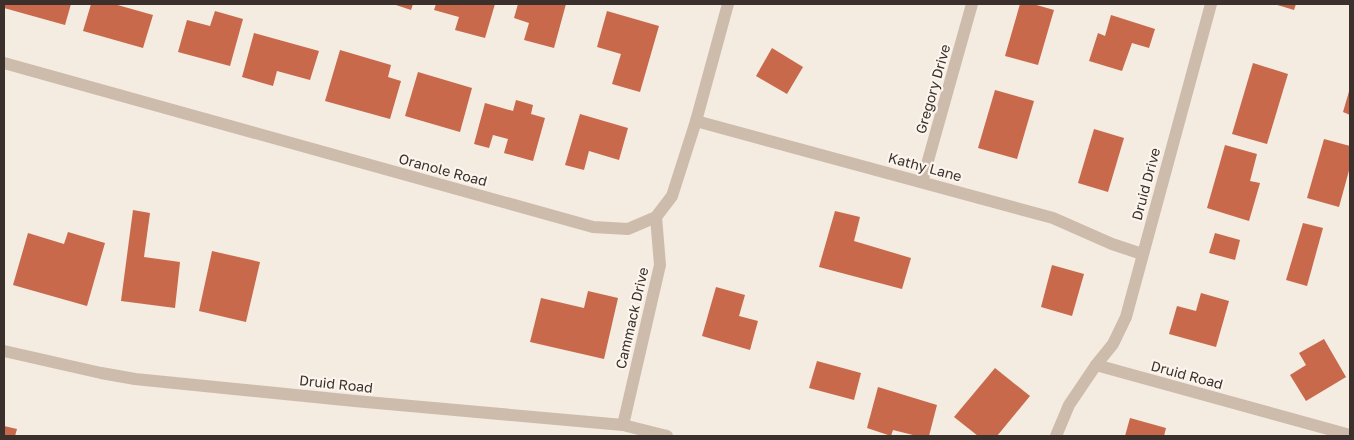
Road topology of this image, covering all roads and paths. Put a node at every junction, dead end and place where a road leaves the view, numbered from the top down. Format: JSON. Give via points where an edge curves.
{"nodes":[{"id":1,"x":728,"y":4,"type":"edge"},
{"id":2,"x":972,"y":4,"type":"edge"},
{"id":3,"x":1212,"y":4,"type":"edge"},
{"id":4,"x":4,"y":64,"type":"edge"},
{"id":5,"x":696,"y":120,"type":"junction"},
{"id":6,"x":922,"y":182,"type":"junction"},
{"id":7,"x":656,"y":217,"type":"junction"},
{"id":8,"x":1142,"y":254,"type":"junction"},
{"id":9,"x":4,"y":351,"type":"edge"},
{"id":10,"x":1096,"y":365,"type":"junction"},
{"id":11,"x":623,"y":425,"type":"junction"},
{"id":12,"x":667,"y":436,"type":"edge"},
{"id":13,"x":1056,"y":436,"type":"edge"},
{"id":14,"x":1348,"y":436,"type":"edge"}],
"edges":[{"from":1,"to":5,"type":"street","name":"Oranole Road"},
{"from":2,"to":6,"type":"street","name":"Gregory Drive"},
{"from":3,"to":8,"type":"street","name":"Druid Drive"},
{"from":4,"to":7,"type":"street","name":"Oranole Road","via":[[593,227],[628,229]]},
{"from":5,"to":6,"type":"street","name":"Kathy Lane"},
{"from":5,"to":7,"type":"street","name":"Oranole Road","via":[[672,196]]},
{"from":6,"to":8,"type":"street","name":"Kathy Lane","via":[[1053,218]]},
{"from":7,"to":11,"type":"street","name":"Cammack Drive","via":[[660,266]]},
{"from":8,"to":10,"type":"street","name":"Druid Drive","via":[[1126,317],[1113,344]]},
{"from":9,"to":11,"type":"street","name":"Druid Road","via":[[135,378]]},
{"from":10,"to":13,"type":"street","via":[[1068,405]]},
{"from":10,"to":14,"type":"street","name":"Druid Road"},
{"from":11,"to":12,"type":"street","name":"Druid Road"}]}
